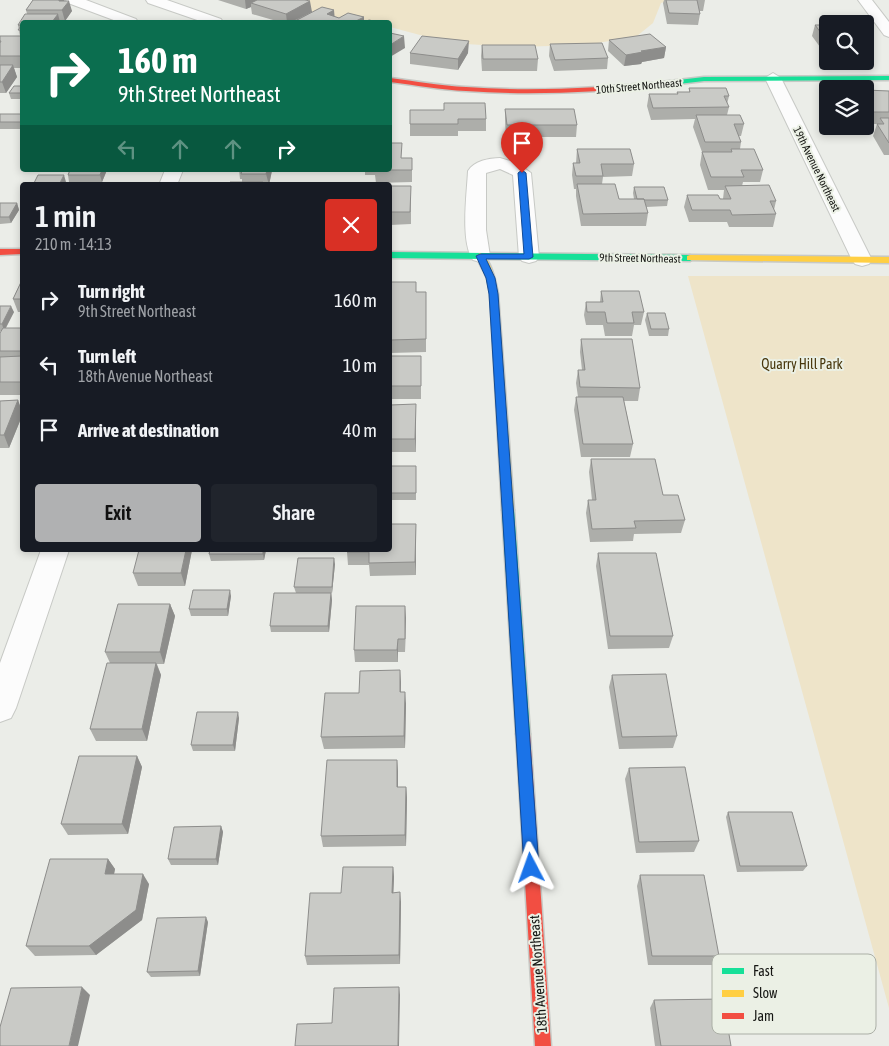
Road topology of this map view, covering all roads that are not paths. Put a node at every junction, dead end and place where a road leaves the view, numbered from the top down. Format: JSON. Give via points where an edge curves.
{"nodes":[{"id":1,"x":73,"y":0,"type":"edge"},
{"id":2,"x":153,"y":0,"type":"edge"},
{"id":3,"x":865,"y":0,"type":"edge"},
{"id":4,"x":126,"y":20,"type":"edge"},
{"id":5,"x":210,"y":20,"type":"edge"},
{"id":6,"x":889,"y":32,"type":"edge"},
{"id":7,"x":772,"y":78,"type":"junction"},
{"id":8,"x":889,"y":78,"type":"edge"},
{"id":9,"x":392,"y":80,"type":"edge"},
{"id":10,"x":0,"y":252,"type":"edge"},
{"id":11,"x":20,"y":252,"type":"edge"},
{"id":12,"x":392,"y":255,"type":"edge"},
{"id":13,"x":480,"y":256,"type":"junction"},
{"id":14,"x":529,"y":257,"type":"junction"},
{"id":15,"x":862,"y":260,"type":"junction"},
{"id":16,"x":889,"y":260,"type":"edge"},
{"id":17,"x":54,"y":552,"type":"edge"},
{"id":18,"x":0,"y":708,"type":"edge"},
{"id":19,"x":543,"y":1046,"type":"edge"}],
"edges":[{"from":1,"to":4,"type":"street"},
{"from":2,"to":5,"type":"street"},
{"from":3,"to":6,"type":"street"},
{"from":7,"to":8,"type":"street","name":"10th Street Northeast"},
{"from":7,"to":9,"type":"street","name":"10th Street Northeast","via":[[704,79],[602,90],[533,92],[475,90]]},
{"from":7,"to":15,"type":"street","name":"19th Avenue Northeast"},
{"from":10,"to":11,"type":"street"},
{"from":12,"to":13,"type":"street","name":"9th Street Northeast"},
{"from":13,"to":14,"type":"street","name":"9th Street Northeast"},
{"from":13,"to":14,"type":"street","name":"18th Avenue Northeast","via":[[476,230],[477,171],[488,164],[507,164],[522,173]]},
{"from":13,"to":19,"type":"street","name":"18th Avenue Northeast","via":[[491,278],[494,294]]},
{"from":14,"to":15,"type":"street","name":"9th Street Northeast"},
{"from":15,"to":16,"type":"street","name":"9th Street Northeast"},
{"from":17,"to":18,"type":"street"}]}
